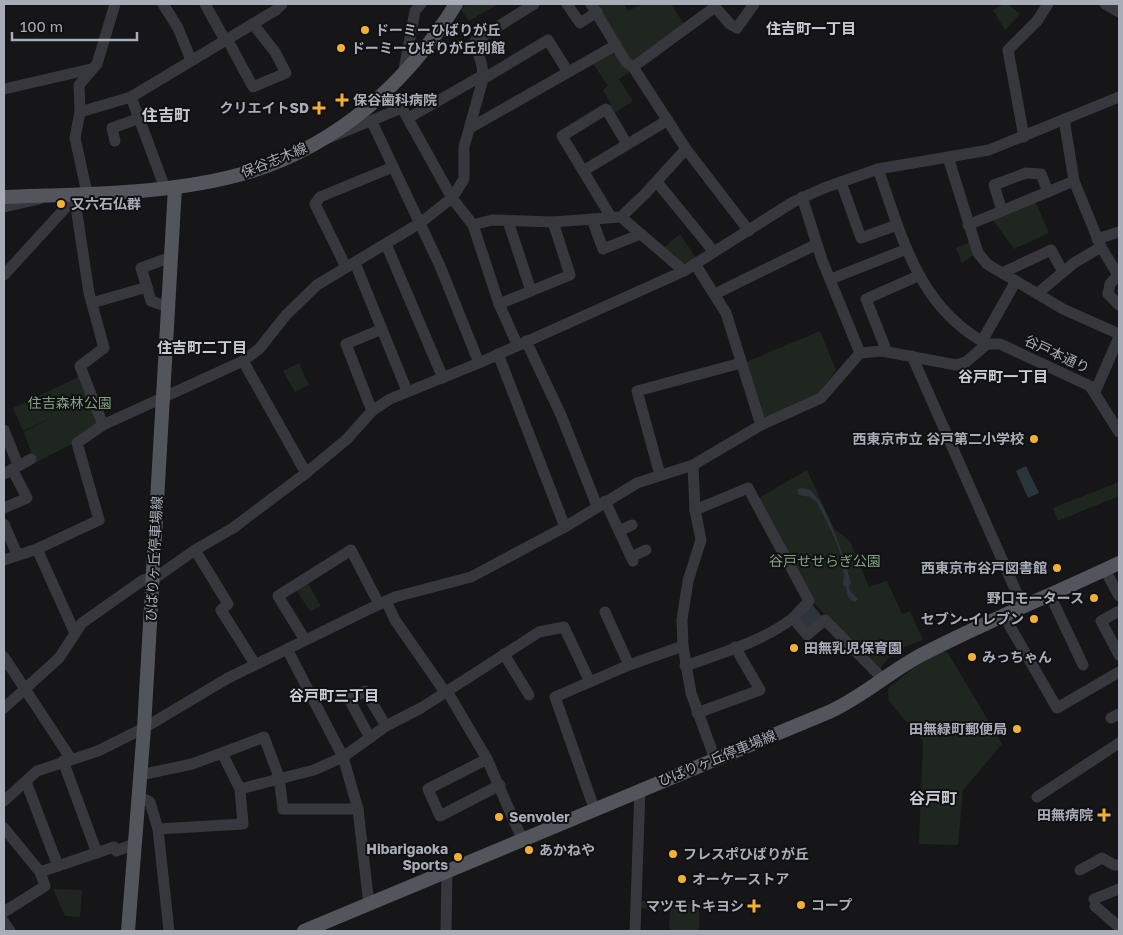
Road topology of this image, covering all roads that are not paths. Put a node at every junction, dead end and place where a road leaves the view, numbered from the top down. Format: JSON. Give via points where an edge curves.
{"nodes":[{"id":1,"x":115,"y":4,"type":"edge"},
{"id":2,"x":163,"y":4,"type":"edge"},
{"id":3,"x":205,"y":4,"type":"edge"},
{"id":4,"x":282,"y":4,"type":"edge"},
{"id":5,"x":421,"y":4,"type":"edge"},
{"id":6,"x":456,"y":4,"type":"edge"},
{"id":7,"x":534,"y":4,"type":"edge"},
{"id":8,"x":567,"y":4,"type":"edge"},
{"id":9,"x":754,"y":4,"type":"edge"},
{"id":10,"x":1048,"y":4,"type":"edge"},
{"id":11,"x":1104,"y":4,"type":"edge"},
{"id":12,"x":594,"y":8,"type":"edge"},
{"id":13,"x":1119,"y":12,"type":"edge"},
{"id":14,"x":253,"y":24,"type":"junction"},
{"id":15,"x":226,"y":39,"type":"junction"},
{"id":16,"x":616,"y":45,"type":"junction"},
{"id":17,"x":191,"y":60,"type":"junction"},
{"id":18,"x":633,"y":66,"type":"junction"},
{"id":19,"x":92,"y":68,"type":"junction"},
{"id":20,"x":568,"y":72,"type":"junction"},
{"id":21,"x":402,"y":77,"type":"junction"},
{"id":22,"x":483,"y":79,"type":"junction"},
{"id":23,"x":4,"y":89,"type":"edge"},
{"id":24,"x":131,"y":97,"type":"junction"},
{"id":25,"x":1119,"y":97,"type":"edge"},
{"id":26,"x":80,"y":112,"type":"junction"},
{"id":27,"x":140,"y":118,"type":"junction"},
{"id":28,"x":408,"y":118,"type":"junction"},
{"id":29,"x":1064,"y":119,"type":"junction"},
{"id":30,"x":668,"y":120,"type":"junction"},
{"id":31,"x":372,"y":122,"type":"junction"},
{"id":32,"x":470,"y":128,"type":"junction"},
{"id":33,"x":1024,"y":137,"type":"junction"},
{"id":34,"x":114,"y":141,"type":"dead end"},
{"id":35,"x":318,"y":142,"type":"junction"},
{"id":36,"x":627,"y":144,"type":"junction"},
{"id":37,"x":686,"y":149,"type":"junction"},
{"id":38,"x":948,"y":158,"type":"junction"},
{"id":39,"x":393,"y":167,"type":"junction"},
{"id":40,"x":878,"y":169,"type":"junction"},
{"id":41,"x":583,"y":171,"type":"junction"},
{"id":42,"x":1074,"y":181,"type":"junction"},
{"id":43,"x":657,"y":182,"type":"junction"},
{"id":44,"x":841,"y":182,"type":"junction"},
{"id":45,"x":170,"y":188,"type":"junction"},
{"id":46,"x":1048,"y":192,"type":"junction"},
{"id":47,"x":80,"y":193,"type":"junction"},
{"id":48,"x":48,"y":196,"type":"junction"},
{"id":49,"x":4,"y":197,"type":"edge"},
{"id":50,"x":452,"y":198,"type":"junction"},
{"id":51,"x":802,"y":198,"type":"junction"},
{"id":52,"x":4,"y":207,"type":"edge"},
{"id":53,"x":1002,"y":211,"type":"junction"},
{"id":54,"x":616,"y":217,"type":"junction"},
{"id":55,"x":592,"y":219,"type":"junction"},
{"id":56,"x":508,"y":221,"type":"junction"},
{"id":57,"x":553,"y":222,"type":"junction"},
{"id":58,"x":420,"y":223,"type":"junction"},
{"id":59,"x":473,"y":225,"type":"junction"},
{"id":60,"x":897,"y":225,"type":"junction"},
{"id":61,"x":968,"y":225,"type":"junction"},
{"id":62,"x":749,"y":231,"type":"junction"},
{"id":63,"x":1119,"y":232,"type":"edge"},
{"id":64,"x":642,"y":234,"type":"junction"},
{"id":65,"x":1099,"y":243,"type":"junction"},
{"id":66,"x":386,"y":244,"type":"junction"},
{"id":67,"x":817,"y":244,"type":"junction"},
{"id":68,"x":907,"y":249,"type":"junction"},
{"id":69,"x":714,"y":252,"type":"junction"},
{"id":70,"x":171,"y":257,"type":"junction"},
{"id":71,"x":695,"y":264,"type":"junction"},
{"id":72,"x":351,"y":265,"type":"junction"},
{"id":73,"x":684,"y":271,"type":"junction"},
{"id":74,"x":1063,"y":272,"type":"junction"},
{"id":75,"x":1002,"y":273,"type":"junction"},
{"id":76,"x":1118,"y":274,"type":"edge"},
{"id":77,"x":4,"y":275,"type":"edge"},
{"id":78,"x":918,"y":276,"type":"junction"},
{"id":79,"x":831,"y":279,"type":"junction"},
{"id":80,"x":1016,"y":281,"type":"junction"},
{"id":81,"x":147,"y":287,"type":"junction"},
{"id":82,"x":531,"y":291,"type":"junction"},
{"id":83,"x":1038,"y":293,"type":"junction"},
{"id":84,"x":715,"y":294,"type":"junction"},
{"id":85,"x":92,"y":303,"type":"junction"},
{"id":86,"x":499,"y":304,"type":"junction"},
{"id":87,"x":1119,"y":305,"type":"edge"},
{"id":88,"x":168,"y":307,"type":"junction"},
{"id":89,"x":382,"y":329,"type":"junction"},
{"id":90,"x":1119,"y":336,"type":"edge"},
{"id":91,"x":984,"y":342,"type":"junction"},
{"id":92,"x":522,"y":343,"type":"junction"},
{"id":93,"x":860,"y":352,"type":"junction"},
{"id":94,"x":887,"y":352,"type":"junction"},
{"id":95,"x":498,"y":354,"type":"junction"},
{"id":96,"x":912,"y":356,"type":"junction"},
{"id":97,"x":243,"y":361,"type":"junction"},
{"id":98,"x":479,"y":363,"type":"junction"},
{"id":99,"x":742,"y":363,"type":"junction"},
{"id":100,"x":442,"y":378,"type":"junction"},
{"id":101,"x":406,"y":391,"type":"junction"},
{"id":102,"x":1095,"y":392,"type":"junction"},
{"id":103,"x":164,"y":396,"type":"junction"},
{"id":104,"x":372,"y":412,"type":"junction"},
{"id":105,"x":103,"y":425,"type":"junction"},
{"id":106,"x":761,"y":425,"type":"junction"},
{"id":107,"x":4,"y":430,"type":"edge"},
{"id":108,"x":1119,"y":430,"type":"edge"},
{"id":109,"x":31,"y":459,"type":"dead end"},
{"id":110,"x":693,"y":465,"type":"junction"},
{"id":111,"x":11,"y":469,"type":"edge"},
{"id":112,"x":306,"y":473,"type":"junction"},
{"id":113,"x":660,"y":475,"type":"junction"},
{"id":114,"x":600,"y":504,"type":"junction"},
{"id":115,"x":4,"y":508,"type":"edge"},
{"id":116,"x":694,"y":510,"type":"junction"},
{"id":117,"x":4,"y":524,"type":"edge"},
{"id":118,"x":632,"y":525,"type":"dead end"},
{"id":119,"x":565,"y":527,"type":"junction"},
{"id":120,"x":619,"y":531,"type":"junction"},
{"id":121,"x":37,"y":549,"type":"junction"},
{"id":122,"x":195,"y":550,"type":"junction"},
{"id":123,"x":646,"y":550,"type":"dead end"},
{"id":124,"x":17,"y":554,"type":"junction"},
{"id":125,"x":4,"y":560,"type":"edge"},
{"id":126,"x":1119,"y":564,"type":"edge"},
{"id":127,"x":1105,"y":570,"type":"junction"},
{"id":128,"x":153,"y":578,"type":"junction"},
{"id":129,"x":1050,"y":595,"type":"junction"},
{"id":130,"x":1119,"y":596,"type":"edge"},
{"id":131,"x":382,"y":603,"type":"junction"},
{"id":132,"x":1023,"y":607,"type":"junction"},
{"id":133,"x":1119,"y":611,"type":"edge"},
{"id":134,"x":605,"y":612,"type":"dead end"},
{"id":135,"x":1004,"y":616,"type":"junction"},
{"id":136,"x":793,"y":618,"type":"junction"},
{"id":137,"x":74,"y":631,"type":"junction"},
{"id":138,"x":305,"y":640,"type":"junction"},
{"id":139,"x":683,"y":646,"type":"junction"},
{"id":140,"x":735,"y":648,"type":"junction"},
{"id":141,"x":287,"y":649,"type":"junction"},
{"id":142,"x":504,"y":654,"type":"junction"},
{"id":143,"x":1119,"y":656,"type":"edge"},
{"id":144,"x":4,"y":657,"type":"edge"},
{"id":145,"x":255,"y":664,"type":"junction"},
{"id":146,"x":630,"y":665,"type":"junction"},
{"id":147,"x":1083,"y":665,"type":"dead end"},
{"id":148,"x":684,"y":666,"type":"junction"},
{"id":149,"x":1119,"y":672,"type":"edge"},
{"id":150,"x":882,"y":678,"type":"junction"},
{"id":151,"x":590,"y":682,"type":"junction"},
{"id":152,"x":25,"y":690,"type":"junction"},
{"id":153,"x":446,"y":691,"type":"junction"},
{"id":154,"x":529,"y":695,"type":"dead end"},
{"id":155,"x":4,"y":708,"type":"edge"},
{"id":156,"x":697,"y":713,"type":"junction"},
{"id":157,"x":386,"y":726,"type":"junction"},
{"id":158,"x":144,"y":728,"type":"junction"},
{"id":159,"x":370,"y":738,"type":"junction"},
{"id":160,"x":1119,"y":744,"type":"edge"},
{"id":161,"x":222,"y":753,"type":"junction"},
{"id":162,"x":343,"y":757,"type":"junction"},
{"id":163,"x":487,"y":759,"type":"junction"},
{"id":164,"x":715,"y":759,"type":"junction"},
{"id":165,"x":67,"y":760,"type":"junction"},
{"id":166,"x":140,"y":775,"type":"junction"},
{"id":167,"x":279,"y":777,"type":"junction"},
{"id":168,"x":26,"y":782,"type":"junction"},
{"id":169,"x":500,"y":785,"type":"junction"},
{"id":170,"x":240,"y":789,"type":"junction"},
{"id":171,"x":640,"y":789,"type":"junction"},
{"id":172,"x":138,"y":796,"type":"junction"},
{"id":173,"x":1037,"y":797,"type":"dead end"},
{"id":174,"x":4,"y":800,"type":"edge"},
{"id":175,"x":594,"y":808,"type":"junction"},
{"id":176,"x":358,"y":809,"type":"junction"},
{"id":177,"x":4,"y":828,"type":"edge"},
{"id":178,"x":158,"y":829,"type":"junction"},
{"id":179,"x":522,"y":839,"type":"junction"},
{"id":180,"x":134,"y":844,"type":"junction"},
{"id":181,"x":97,"y":853,"type":"junction"},
{"id":182,"x":1119,"y":865,"type":"edge"},
{"id":183,"x":58,"y":866,"type":"junction"},
{"id":184,"x":1080,"y":870,"type":"dead end"},
{"id":185,"x":447,"y":871,"type":"junction"},
{"id":186,"x":40,"y":872,"type":"junction"},
{"id":187,"x":1119,"y":889,"type":"edge"},
{"id":188,"x":370,"y":905,"type":"junction"},
{"id":189,"x":4,"y":912,"type":"edge"},
{"id":190,"x":4,"y":922,"type":"edge"},
{"id":191,"x":1119,"y":927,"type":"edge"},
{"id":192,"x":312,"y":930,"type":"edge"},
{"id":193,"x":10,"y":931,"type":"edge"},
{"id":194,"x":128,"y":931,"type":"edge"},
{"id":195,"x":169,"y":931,"type":"edge"},
{"id":196,"x":446,"y":931,"type":"edge"},
{"id":197,"x":635,"y":931,"type":"edge"}],
"edges":[{"from":1,"to":19,"type":"street","via":[[98,64]]},
{"from":2,"to":17,"type":"street","via":[[178,28]]},
{"from":3,"to":15,"type":"street"},
{"from":4,"to":14,"type":"street"},
{"from":5,"to":21,"type":"street","via":[[415,11]]},
{"from":6,"to":21,"type":"main road","name":"保谷志木線","via":[[438,33]]},
{"from":7,"to":22,"type":"street","via":[[475,41]]},
{"from":8,"to":12,"type":"street","via":[[580,23]]},
{"from":9,"to":18,"type":"street","via":[[737,28],[715,7]]},
{"from":10,"to":33,"type":"street","via":[[1037,21],[1008,50]]},
{"from":11,"to":13,"type":"street"},
{"from":12,"to":16,"type":"street"},
{"from":14,"to":15,"type":"street"},
{"from":14,"to":15,"type":"street","via":[[275,52],[286,73],[253,88]]},
{"from":15,"to":17,"type":"street"},
{"from":16,"to":18,"type":"street","via":[[626,62]]},
{"from":16,"to":20,"type":"street"},
{"from":17,"to":24,"type":"street"},
{"from":18,"to":30,"type":"street"},
{"from":19,"to":23,"type":"street"},
{"from":19,"to":26,"type":"street","via":[[79,85]]},
{"from":20,"to":22,"type":"street","via":[[548,40]]},
{"from":20,"to":32,"type":"street"},
{"from":21,"to":35,"type":"main road","name":"保谷志木線","via":[[360,114]]},
{"from":22,"to":28,"type":"street","via":[[478,78]]},
{"from":22,"to":32,"type":"street"},
{"from":24,"to":26,"type":"street"},
{"from":24,"to":27,"type":"street"},
{"from":25,"to":29,"type":"street"},
{"from":26,"to":47,"type":"street","via":[[75,138]]},
{"from":27,"to":34,"type":"street","via":[[112,128]]},
{"from":27,"to":45,"type":"street"},
{"from":28,"to":31,"type":"street","via":[[402,108]]},
{"from":28,"to":50,"type":"street"},
{"from":29,"to":33,"type":"street"},
{"from":29,"to":42,"type":"street"},
{"from":30,"to":36,"type":"street"},
{"from":30,"to":37,"type":"street"},
{"from":31,"to":35,"type":"street"},
{"from":31,"to":39,"type":"street"},
{"from":32,"to":50,"type":"street","via":[[464,146],[464,179]]},
{"from":33,"to":38,"type":"street","via":[[989,150]]},
{"from":35,"to":45,"type":"main road","name":"保谷志木線","via":[[249,172]]},
{"from":36,"to":41,"type":"street"},
{"from":36,"to":41,"type":"street","via":[[606,109],[562,136]]},
{"from":37,"to":43,"type":"street"},
{"from":37,"to":62,"type":"street"},
{"from":38,"to":40,"type":"street"},
{"from":38,"to":61,"type":"street"},
{"from":39,"to":58,"type":"street"},
{"from":39,"to":72,"type":"street","via":[[320,198],[315,204]]},
{"from":40,"to":44,"type":"street"},
{"from":40,"to":60,"type":"street"},
{"from":41,"to":54,"type":"street"},
{"from":42,"to":46,"type":"street"},
{"from":42,"to":65,"type":"street"},
{"from":43,"to":54,"type":"street"},
{"from":43,"to":69,"type":"street"},
{"from":44,"to":51,"type":"street"},
{"from":44,"to":60,"type":"street","via":[[862,238]]},
{"from":45,"to":47,"type":"main road","name":"保谷志木線"},
{"from":45,"to":70,"type":"main road","name":"ひばりヶ丘停車場線"},
{"from":46,"to":53,"type":"street"},
{"from":46,"to":53,"type":"street","via":[[1041,174],[1026,173],[994,184]]},
{"from":47,"to":48,"type":"main road","name":"保谷志木線"},
{"from":47,"to":77,"type":"street"},
{"from":47,"to":85,"type":"street"},
{"from":48,"to":49,"type":"main road","name":"保谷志木線"},
{"from":48,"to":52,"type":"street"},
{"from":50,"to":58,"type":"street"},
{"from":50,"to":59,"type":"street"},
{"from":51,"to":62,"type":"street"},
{"from":51,"to":67,"type":"street"},
{"from":53,"to":61,"type":"street"},
{"from":54,"to":55,"type":"street"},
{"from":54,"to":64,"type":"street"},
{"from":55,"to":57,"type":"street"},
{"from":55,"to":64,"type":"street","via":[[603,249]]},
{"from":56,"to":57,"type":"street"},
{"from":56,"to":59,"type":"street","via":[[492,220]]},
{"from":56,"to":82,"type":"street"},
{"from":57,"to":82,"type":"street","via":[[570,275]]},
{"from":58,"to":66,"type":"street"},
{"from":58,"to":98,"type":"street"},
{"from":59,"to":86,"type":"street"},
{"from":60,"to":68,"type":"street"},
{"from":61,"to":75,"type":"street","via":[[978,253]]},
{"from":62,"to":69,"type":"street"},
{"from":63,"to":65,"type":"street"},
{"from":64,"to":73,"type":"street"},
{"from":65,"to":74,"type":"street"},
{"from":65,"to":76,"type":"street"},
{"from":66,"to":72,"type":"street"},
{"from":66,"to":100,"type":"street"},
{"from":67,"to":79,"type":"street"},
{"from":67,"to":84,"type":"street"},
{"from":68,"to":78,"type":"street"},
{"from":68,"to":79,"type":"street"},
{"from":69,"to":71,"type":"street"},
{"from":70,"to":81,"type":"street","via":[[141,268]]},
{"from":70,"to":88,"type":"main road","name":"ひばりヶ丘停車場線"},
{"from":71,"to":73,"type":"street"},
{"from":71,"to":84,"type":"street"},
{"from":72,"to":89,"type":"street"},
{"from":72,"to":97,"type":"street","via":[[317,285],[286,315],[259,349]]},
{"from":73,"to":92,"type":"street"},
{"from":74,"to":75,"type":"street","via":[[1051,250]]},
{"from":74,"to":83,"type":"street"},
{"from":75,"to":80,"type":"street"},
{"from":76,"to":87,"type":"street","via":[[1110,284],[1108,294]]},
{"from":78,"to":91,"type":"street","via":[[938,304],[961,327]]},
{"from":78,"to":94,"type":"street","via":[[866,299]]},
{"from":79,"to":93,"type":"street"},
{"from":80,"to":83,"type":"street"},
{"from":80,"to":91,"type":"street"},
{"from":81,"to":85,"type":"street"},
{"from":81,"to":88,"type":"street","via":[[151,301]]},
{"from":82,"to":86,"type":"street"},
{"from":83,"to":90,"type":"street"},
{"from":84,"to":99,"type":"street","via":[[726,313]]},
{"from":85,"to":105,"type":"street","via":[[104,348],[80,366]]},
{"from":86,"to":92,"type":"street"},
{"from":88,"to":103,"type":"main road","name":"ひばりヶ丘停車場線"},
{"from":89,"to":101,"type":"street"},
{"from":89,"to":104,"type":"street","via":[[346,344]]},
{"from":90,"to":102,"type":"street"},
{"from":91,"to":96,"type":"street","via":[[966,362],[956,365]]},
{"from":91,"to":102,"type":"street","name":"谷戸本通り","via":[[1000,344],[1090,386]]},
{"from":92,"to":95,"type":"street"},
{"from":92,"to":114,"type":"street","via":[[561,415]]},
{"from":93,"to":94,"type":"street"},
{"from":93,"to":106,"type":"street","via":[[820,398]]},
{"from":94,"to":96,"type":"street"},
{"from":95,"to":98,"type":"street"},
{"from":95,"to":119,"type":"street"},
{"from":96,"to":132,"type":"street"},
{"from":97,"to":103,"type":"street"},
{"from":97,"to":112,"type":"street"},
{"from":98,"to":100,"type":"street"},
{"from":99,"to":106,"type":"street"},
{"from":99,"to":113,"type":"street","via":[[637,391]]},
{"from":100,"to":101,"type":"street"},
{"from":101,"to":104,"type":"street"},
{"from":102,"to":108,"type":"street","name":"谷戸本通り"},
{"from":103,"to":105,"type":"street"},
{"from":103,"to":128,"type":"main road","name":"ひばりヶ丘停車場線"},
{"from":104,"to":112,"type":"street","via":[[347,439]]},
{"from":105,"to":121,"type":"street","via":[[77,443],[99,520]]},
{"from":106,"to":110,"type":"street"},
{"from":107,"to":111,"type":"street"},
{"from":109,"to":111,"type":"street"},
{"from":110,"to":113,"type":"street"},
{"from":110,"to":116,"type":"street"},
{"from":111,"to":115,"type":"street","via":[[27,498]]},
{"from":112,"to":122,"type":"street","via":[[233,528]]},
{"from":113,"to":114,"type":"street","via":[[637,483]]},
{"from":114,"to":119,"type":"street"},
{"from":114,"to":120,"type":"street"},
{"from":116,"to":136,"type":"street","via":[[748,488],[809,601]]},
{"from":116,"to":139,"type":"street","via":[[701,540],[688,580],[682,620]]},
{"from":117,"to":124,"type":"street"},
{"from":118,"to":120,"type":"street"},
{"from":119,"to":131,"type":"street","via":[[472,577],[438,584]]},
{"from":120,"to":123,"type":"street","via":[[632,559]]},
{"from":121,"to":124,"type":"street"},
{"from":121,"to":137,"type":"street"},
{"from":122,"to":128,"type":"street"},
{"from":122,"to":145,"type":"street","via":[[228,604],[221,610]]},
{"from":124,"to":125,"type":"street"},
{"from":126,"to":127,"type":"main road","name":"ひばりヶ丘停車場線"},
{"from":127,"to":129,"type":"main road","name":"ひばりヶ丘停車場線"},
{"from":127,"to":130,"type":"street"},
{"from":128,"to":137,"type":"street","via":[[143,580]]},
{"from":128,"to":158,"type":"main road","name":"ひばりヶ丘停車場線"},
{"from":129,"to":132,"type":"main road","name":"ひばりヶ丘停車場線"},
{"from":129,"to":147,"type":"street"},
{"from":131,"to":138,"type":"street"},
{"from":131,"to":138,"type":"street","via":[[351,550],[278,596]]},
{"from":131,"to":153,"type":"street"},
{"from":132,"to":135,"type":"main road","name":"ひばりヶ丘停車場線"},
{"from":133,"to":143,"type":"street","via":[[1101,622]]},
{"from":134,"to":146,"type":"street"},
{"from":135,"to":149,"type":"street","via":[[1057,708]]},
{"from":135,"to":150,"type":"main road","name":"ひばりヶ丘停車場線","via":[[924,653]]},
{"from":136,"to":140,"type":"street","via":[[773,632]]},
{"from":136,"to":150,"type":"street","via":[[807,635],[825,620]]},
{"from":137,"to":152,"type":"street","via":[[59,658]]},
{"from":138,"to":141,"type":"street"},
{"from":139,"to":146,"type":"street"},
{"from":139,"to":148,"type":"street"},
{"from":140,"to":148,"type":"street"},
{"from":140,"to":156,"type":"street","via":[[760,690]]},
{"from":141,"to":145,"type":"street"},
{"from":141,"to":162,"type":"street"},
{"from":142,"to":151,"type":"street","via":[[539,632],[564,627]]},
{"from":142,"to":153,"type":"street"},
{"from":142,"to":154,"type":"street"},
{"from":144,"to":152,"type":"street"},
{"from":145,"to":158,"type":"street"},
{"from":146,"to":151,"type":"street"},
{"from":148,"to":156,"type":"street"},
{"from":150,"to":164,"type":"main road","name":"ひばりヶ丘停車場線","via":[[840,707]]},
{"from":151,"to":175,"type":"street","via":[[555,698]]},
{"from":152,"to":155,"type":"street"},
{"from":152,"to":165,"type":"street"},
{"from":153,"to":157,"type":"street"},
{"from":153,"to":163,"type":"street"},
{"from":156,"to":164,"type":"street"},
{"from":157,"to":159,"type":"street"},
{"from":157,"to":159,"type":"street","via":[[364,691],[349,699]]},
{"from":158,"to":165,"type":"street","via":[[98,751]]},
{"from":158,"to":166,"type":"main road","name":"ひばりヶ丘停車場線"},
{"from":159,"to":162,"type":"street"},
{"from":160,"to":173,"type":"street"},
{"from":161,"to":166,"type":"street","via":[[192,764]]},
{"from":161,"to":167,"type":"street","via":[[264,737]]},
{"from":161,"to":170,"type":"street"},
{"from":162,"to":167,"type":"street","via":[[314,770]]},
{"from":162,"to":176,"type":"street"},
{"from":163,"to":169,"type":"street"},
{"from":163,"to":169,"type":"street","via":[[428,789],[440,816]]},
{"from":164,"to":171,"type":"main road","name":"ひばりヶ丘停車場線"},
{"from":165,"to":168,"type":"street","via":[[37,771]]},
{"from":165,"to":181,"type":"street"},
{"from":166,"to":172,"type":"main road","name":"ひばりヶ丘停車場線"},
{"from":167,"to":170,"type":"street"},
{"from":167,"to":176,"type":"street","via":[[283,810]]},
{"from":168,"to":174,"type":"street"},
{"from":168,"to":183,"type":"street"},
{"from":169,"to":179,"type":"street"},
{"from":170,"to":178,"type":"street","via":[[243,824]]},
{"from":171,"to":175,"type":"main road","name":"ひばりヶ丘停車場線"},
{"from":171,"to":197,"type":"street"},
{"from":172,"to":178,"type":"street","via":[[150,802]]},
{"from":172,"to":180,"type":"main road","name":"ひばりヶ丘停車場線"},
{"from":175,"to":179,"type":"main road","name":"ひばりヶ丘停車場線"},
{"from":176,"to":188,"type":"street"},
{"from":177,"to":186,"type":"street"},
{"from":178,"to":195,"type":"street"},
{"from":179,"to":185,"type":"main road","name":"ひばりヶ丘停車場線"},
{"from":180,"to":181,"type":"street","via":[[116,851],[114,847]]},
{"from":180,"to":194,"type":"main road","name":"ひばりヶ丘停車場線"},
{"from":181,"to":183,"type":"street"},
{"from":182,"to":184,"type":"street","via":[[1102,858]]},
{"from":183,"to":186,"type":"street"},
{"from":185,"to":188,"type":"main road","name":"ひばりヶ丘停車場線"},
{"from":185,"to":196,"type":"street"},
{"from":186,"to":189,"type":"street","via":[[45,886]]},
{"from":187,"to":191,"type":"street","via":[[1094,902]]},
{"from":188,"to":192,"type":"main road","name":"ひばりヶ丘停車場線"},
{"from":190,"to":193,"type":"street"}]}
